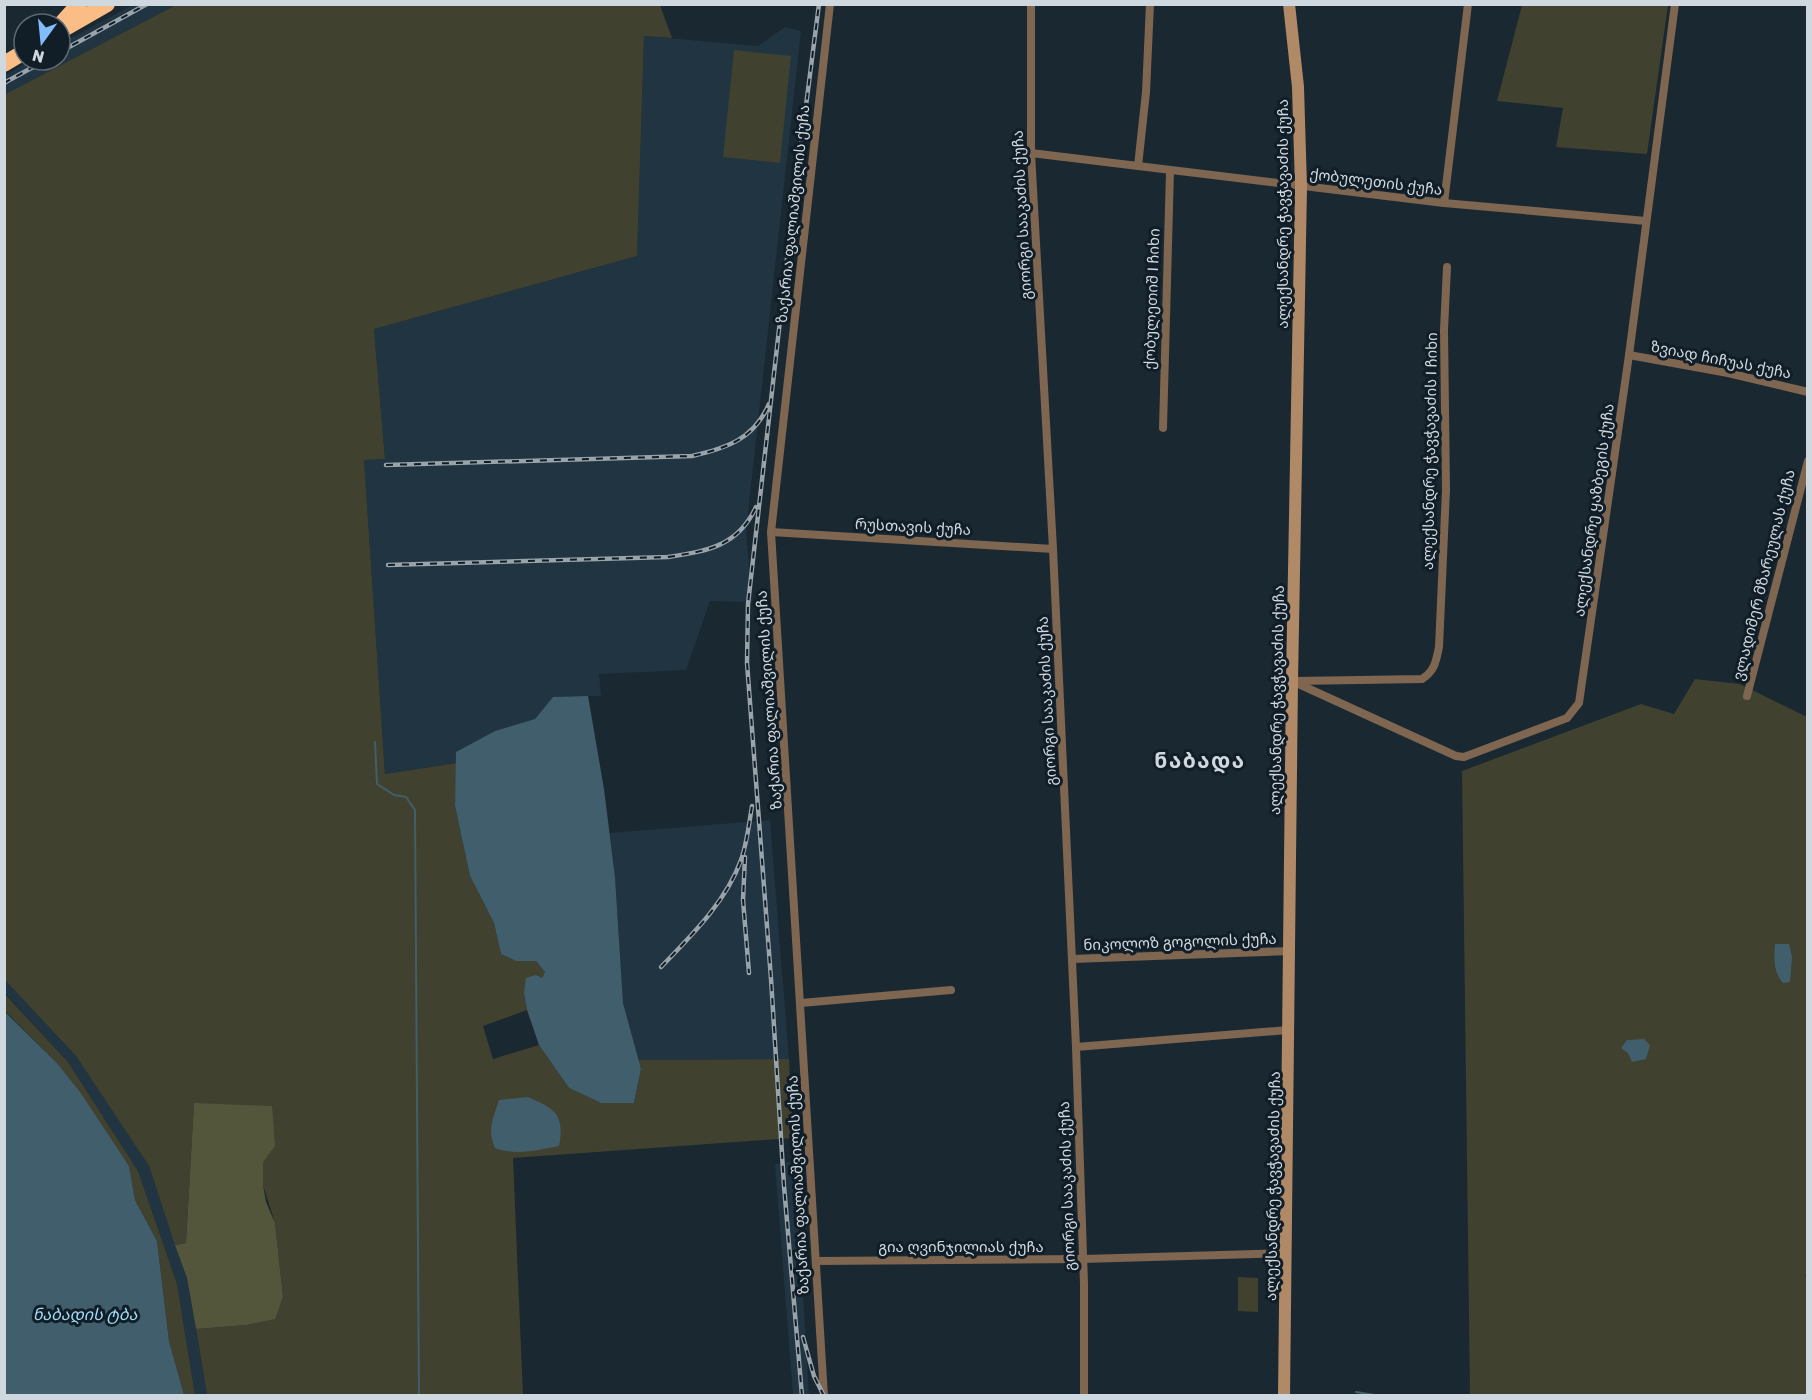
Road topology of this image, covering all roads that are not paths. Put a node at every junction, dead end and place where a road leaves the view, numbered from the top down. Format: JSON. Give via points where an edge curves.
{"nodes":[{"id":1,"x":107,"y":4,"type":"edge"},
{"id":2,"x":830,"y":4,"type":"edge"},
{"id":3,"x":1031,"y":4,"type":"edge"},
{"id":4,"x":1150,"y":4,"type":"edge"},
{"id":5,"x":1289,"y":4,"type":"edge"},
{"id":6,"x":1468,"y":4,"type":"edge"},
{"id":7,"x":1675,"y":4,"type":"edge"},
{"id":8,"x":72,"y":24,"type":"edge"},
{"id":9,"x":1031,"y":153,"type":"junction"},
{"id":10,"x":1138,"y":166,"type":"junction"},
{"id":11,"x":1170,"y":171,"type":"junction"},
{"id":12,"x":1301,"y":187,"type":"junction"},
{"id":13,"x":1444,"y":203,"type":"junction"},
{"id":14,"x":1646,"y":221,"type":"junction"},
{"id":15,"x":1447,"y":267,"type":"dead end"},
{"id":16,"x":1629,"y":355,"type":"junction"},
{"id":17,"x":1808,"y":392,"type":"edge"},
{"id":18,"x":1162,"y":428,"type":"dead end"},
{"id":19,"x":1808,"y":461,"type":"edge"},
{"id":20,"x":771,"y":532,"type":"junction"},
{"id":21,"x":1053,"y":549,"type":"junction"},
{"id":22,"x":1292,"y":681,"type":"junction"},
{"id":23,"x":1747,"y":696,"type":"dead end"},
{"id":24,"x":1289,"y":951,"type":"junction"},
{"id":25,"x":1072,"y":960,"type":"junction"},
{"id":26,"x":951,"y":990,"type":"dead end"},
{"id":27,"x":801,"y":1003,"type":"junction"},
{"id":28,"x":1289,"y":1030,"type":"junction"},
{"id":29,"x":1076,"y":1047,"type":"junction"},
{"id":30,"x":1287,"y":1253,"type":"junction"},
{"id":31,"x":1083,"y":1259,"type":"junction"},
{"id":32,"x":816,"y":1261,"type":"junction"},
{"id":33,"x":824,"y":1395,"type":"edge"},
{"id":34,"x":1084,"y":1395,"type":"edge"},
{"id":35,"x":1284,"y":1395,"type":"edge"}],
"edges":[{"from":1,"to":8,"type":"highway"},
{"from":2,"to":20,"type":"street","name":"ზაქარია ფალიაშვილის ქუჩა"},
{"from":3,"to":9,"type":"street","name":"გიორგი სააკაძის ქუჩა"},
{"from":4,"to":10,"type":"street"},
{"from":5,"to":12,"type":"street","name":"ალექსანდრე ჭავჭავაძის ქუჩა","via":[[1298,87]]},
{"from":6,"to":13,"type":"street"},
{"from":7,"to":14,"type":"street","name":"ალექსანდრე ყაზბეგის ქუჩა"},
{"from":9,"to":10,"type":"street","name":"ქობულეთის ქუჩა"},
{"from":9,"to":21,"type":"street","name":"გიორგი სააკაძის ქუჩა"},
{"from":10,"to":11,"type":"street","name":"ქობულეთის ქუჩა"},
{"from":11,"to":12,"type":"street","name":"ქობულეთის ქუჩა"},
{"from":11,"to":18,"type":"street","name":"ქობულეთიშ I ჩიხი"},
{"from":12,"to":13,"type":"street","name":"ქობულეთის ქუჩა"},
{"from":12,"to":22,"type":"street","name":"ალექსანდრე ჭავჭავაძის ქუჩა"},
{"from":13,"to":14,"type":"street","name":"ქობულეთის ქუჩა"},
{"from":14,"to":16,"type":"street","name":"ალექსანდრე ყაზბეგის ქუჩა"},
{"from":15,"to":22,"type":"street","name":"ალექსანდრე ჭავჭავაძის I ჩიხი","via":[[1446,490],[1439,647],[1434,668],[1422,679]]},
{"from":16,"to":17,"type":"street","name":"ზვიად ჩიჩუას ქუჩა"},
{"from":16,"to":22,"type":"street","name":"ალექსანდრე ყაზბეგის ქუჩა","via":[[1581,694],[1568,718],[1464,757],[1456,756]]},
{"from":19,"to":23,"type":"street","name":"ვლადიმერ მზარეულას ქუჩა"},
{"from":20,"to":21,"type":"street","name":"რუსთავის ქუჩა"},
{"from":20,"to":27,"type":"street","name":"ზაქარია ფალიაშვილის ქუჩა"},
{"from":21,"to":25,"type":"street","name":"გიორგი სააკაძის ქუჩა"},
{"from":22,"to":24,"type":"street","name":"ალექსანდრე ჭავჭავაძის ქუჩა"},
{"from":24,"to":25,"type":"street","name":"ნიკოლოზ გოგოლის ქუჩა"},
{"from":24,"to":28,"type":"street","name":"ალექსანდრე ჭავჭავაძის ქუჩა"},
{"from":25,"to":29,"type":"street","name":"გიორგი სააკაძის ქუჩა"},
{"from":26,"to":27,"type":"street"},
{"from":27,"to":32,"type":"street","name":"ზაქარია ფალიაშვილის ქუჩა"},
{"from":28,"to":29,"type":"street"},
{"from":28,"to":30,"type":"street","name":"ალექსანდრე ჭავჭავაძის ქუჩა"},
{"from":29,"to":31,"type":"street","name":"გიორგი სააკაძის ქუჩა"},
{"from":30,"to":31,"type":"street","name":"გია ღვინჯილიას ქუჩა"},
{"from":30,"to":35,"type":"street","name":"ალექსანდრე ჭავჭავაძის ქუჩა"},
{"from":31,"to":32,"type":"street","name":"გია ღვინჯილიას ქუჩა"},
{"from":31,"to":34,"type":"street","name":"გიორგი სააკაძის ქუჩა"},
{"from":32,"to":33,"type":"street","name":"ზაქარია ფალიაშვილის ქუჩა"}]}
